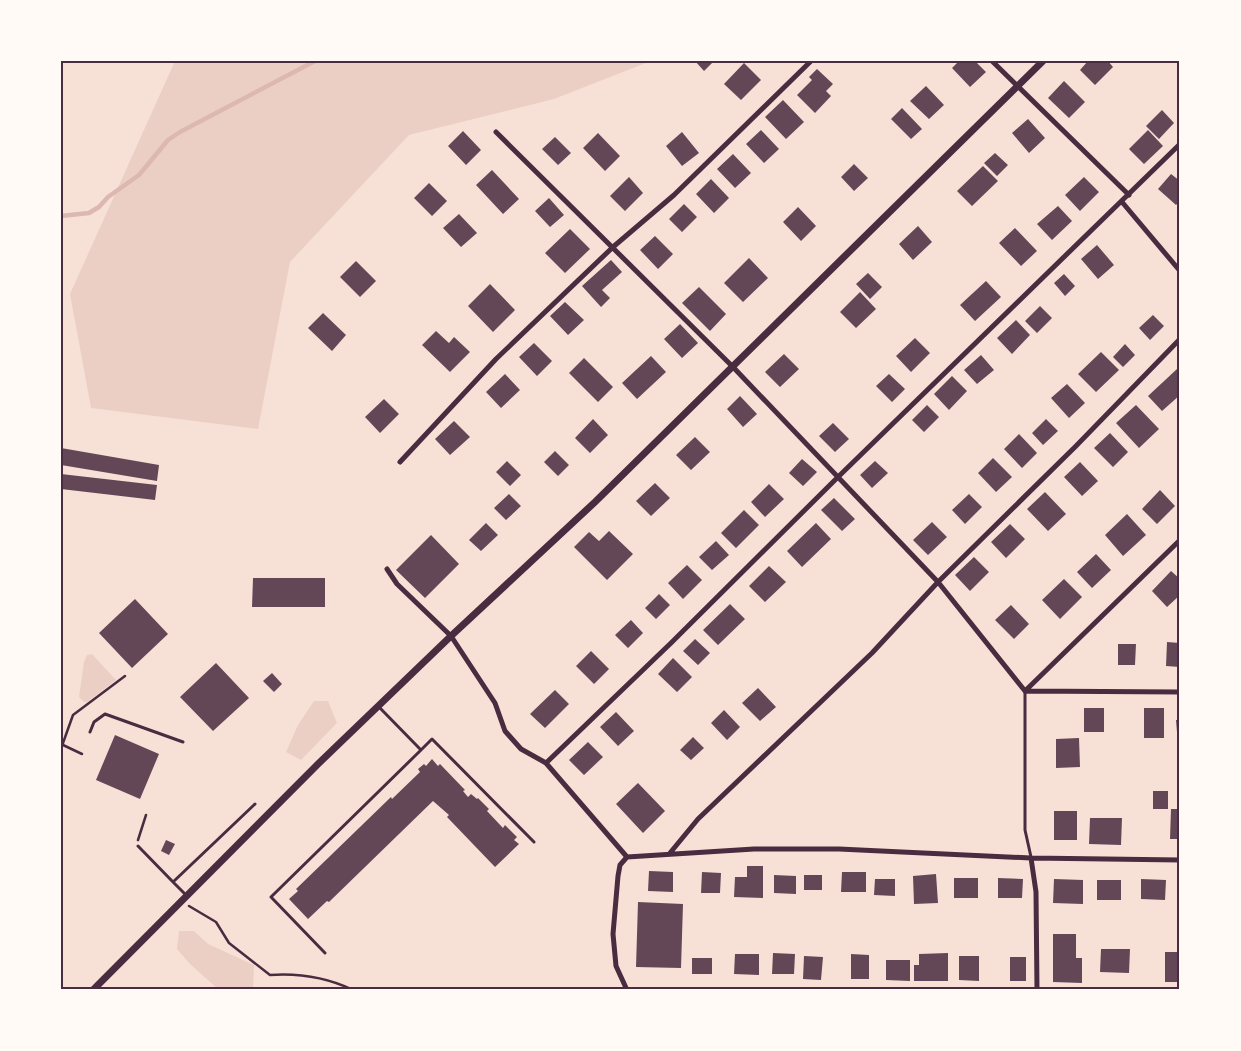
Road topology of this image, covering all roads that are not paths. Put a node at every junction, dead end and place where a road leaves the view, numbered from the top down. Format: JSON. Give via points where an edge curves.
{"nodes":[{"id":1,"x":811,"y":61,"type":"edge"},
{"id":2,"x":992,"y":61,"type":"edge"},
{"id":3,"x":1043,"y":61,"type":"edge"},
{"id":4,"x":1018,"y":87,"type":"junction"},
{"id":5,"x":496,"y":132,"type":"dead end"},
{"id":6,"x":1180,"y":144,"type":"edge"},
{"id":7,"x":1129,"y":194,"type":"junction"},
{"id":8,"x":1122,"y":202,"type":"junction"},
{"id":9,"x":613,"y":247,"type":"junction"},
{"id":10,"x":1180,"y":271,"type":"edge"},
{"id":11,"x":1180,"y":339,"type":"edge"},
{"id":12,"x":733,"y":366,"type":"junction"},
{"id":13,"x":400,"y":462,"type":"dead end"},
{"id":14,"x":838,"y":477,"type":"junction"},
{"id":15,"x":1180,"y":540,"type":"edge"},
{"id":16,"x":387,"y":569,"type":"dead end"},
{"id":17,"x":938,"y":582,"type":"junction"},
{"id":18,"x":451,"y":636,"type":"junction"},
{"id":19,"x":1025,"y":692,"type":"junction"},
{"id":20,"x":1180,"y":692,"type":"edge"},
{"id":21,"x":378,"y":706,"type":"junction"},
{"id":22,"x":90,"y":732,"type":"dead end"},
{"id":23,"x":183,"y":742,"type":"dead end"},
{"id":24,"x":421,"y":750,"type":"junction"},
{"id":25,"x":546,"y":763,"type":"junction"},
{"id":26,"x":255,"y":804,"type":"dead end"},
{"id":27,"x":534,"y":842,"type":"dead end"},
{"id":28,"x":138,"y":846,"type":"road end"},
{"id":29,"x":670,"y":853,"type":"junction"},
{"id":30,"x":627,"y":857,"type":"junction"},
{"id":31,"x":1031,"y":858,"type":"junction"},
{"id":32,"x":1180,"y":860,"type":"edge"},
{"id":33,"x":173,"y":882,"type":"junction"},
{"id":34,"x":186,"y":895,"type":"junction"},
{"id":35,"x":325,"y":953,"type":"dead end"},
{"id":36,"x":93,"y":990,"type":"edge"},
{"id":37,"x":627,"y":990,"type":"edge"},
{"id":38,"x":1037,"y":990,"type":"edge"}],
"edges":[{"from":1,"to":9,"type":"street","via":[[674,195]]},
{"from":2,"to":4,"type":"street"},
{"from":3,"to":4,"type":"street"},
{"from":4,"to":7,"type":"street"},
{"from":4,"to":12,"type":"street"},
{"from":5,"to":9,"type":"street"},
{"from":6,"to":7,"type":"street"},
{"from":7,"to":8,"type":"street"},
{"from":8,"to":10,"type":"street"},
{"from":8,"to":14,"type":"street"},
{"from":9,"to":12,"type":"street"},
{"from":9,"to":13,"type":"street","via":[[496,359]]},
{"from":11,"to":17,"type":"street"},
{"from":12,"to":14,"type":"street"},
{"from":12,"to":18,"type":"street","via":[[596,502]]},
{"from":14,"to":17,"type":"street"},
{"from":14,"to":25,"type":"street","via":[[672,644]]},
{"from":15,"to":19,"type":"street"},
{"from":16,"to":18,"type":"street","via":[[396,584]]},
{"from":17,"to":19,"type":"street"},
{"from":17,"to":29,"type":"street","via":[[872,653],[698,819]]},
{"from":18,"to":21,"type":"street"},
{"from":18,"to":25,"type":"street","via":[[495,703],[505,730],[521,749]]},
{"from":19,"to":20,"type":"street"},
{"from":19,"to":31,"type":"lane","via":[[1025,830]]},
{"from":21,"to":24,"type":"lane"},
{"from":21,"to":34,"type":"street"},
{"from":22,"to":23,"type":"lane","via":[[94,722],[105,714]]},
{"from":24,"to":27,"type":"lane","via":[[432,739]]},
{"from":24,"to":35,"type":"lane","via":[[271,897]]},
{"from":25,"to":30,"type":"street"},
{"from":26,"to":33,"type":"lane"},
{"from":28,"to":33,"type":"lane"},
{"from":29,"to":30,"type":"street"},
{"from":29,"to":31,"type":"street","via":[[839,849]]},
{"from":30,"to":37,"type":"street","via":[[620,865],[613,934],[616,966]]},
{"from":31,"to":32,"type":"street"},
{"from":31,"to":38,"type":"street","via":[[1036,892]]},
{"from":33,"to":34,"type":"lane"},
{"from":34,"to":36,"type":"street"}]}
